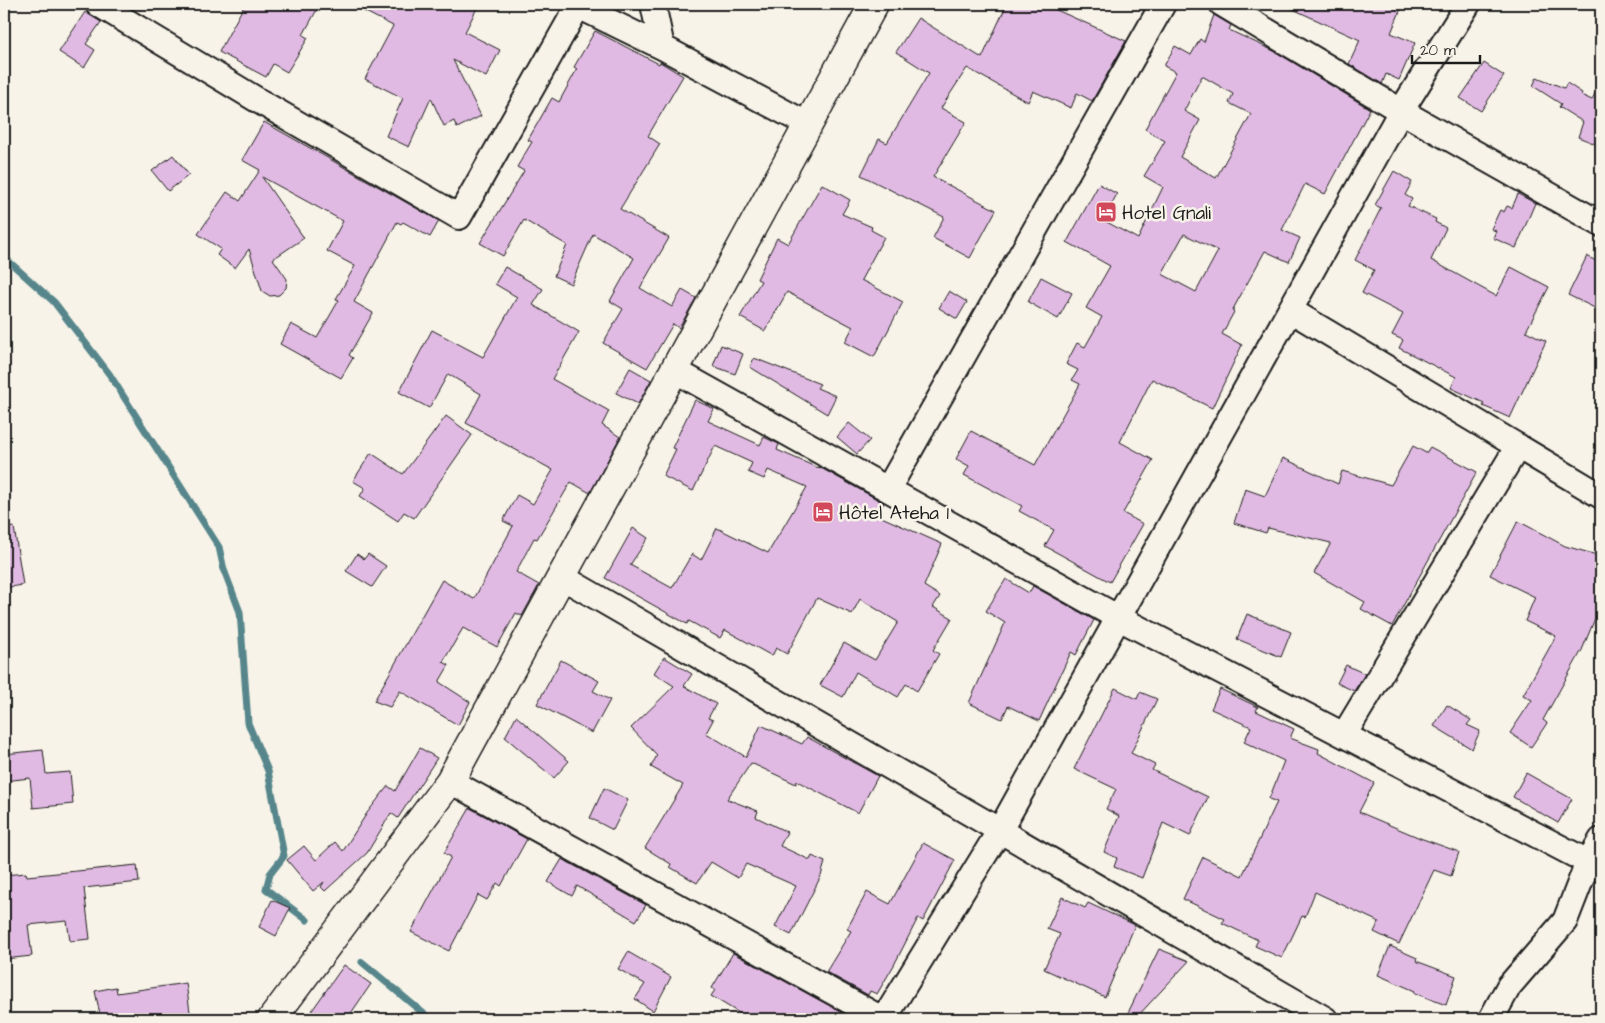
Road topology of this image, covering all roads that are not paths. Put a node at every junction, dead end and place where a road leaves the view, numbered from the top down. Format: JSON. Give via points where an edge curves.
{"nodes":[{"id":1,"x":98,"y":4,"type":"edge"},
{"id":2,"x":652,"y":4,"type":"edge"},
{"id":3,"x":874,"y":4,"type":"edge"},
{"id":4,"x":1163,"y":4,"type":"edge"},
{"id":5,"x":1222,"y":4,"type":"edge"},
{"id":6,"x":1468,"y":4,"type":"edge"},
{"id":7,"x":576,"y":5,"type":"edge"},
{"id":8,"x":662,"y":47,"type":"junction"},
{"id":9,"x":1401,"y":111,"type":"junction"},
{"id":10,"x":808,"y":124,"type":"junction"},
{"id":11,"x":1601,"y":224,"type":"edge"},
{"id":12,"x":1290,"y":310,"type":"junction"},
{"id":13,"x":674,"y":370,"type":"junction"},
{"id":14,"x":1518,"y":446,"type":"junction"},
{"id":15,"x":888,"y":489,"type":"junction"},
{"id":16,"x":1601,"y":496,"type":"edge"},
{"id":17,"x":562,"y":577,"type":"junction"},
{"id":18,"x":1117,"y":617,"type":"junction"},
{"id":19,"x":1344,"y":735,"type":"junction"},
{"id":20,"x":450,"y":781,"type":"junction"},
{"id":21,"x":1000,"y":830,"type":"junction"},
{"id":22,"x":1601,"y":840,"type":"edge"},
{"id":23,"x":1588,"y":862,"type":"junction"},
{"id":24,"x":272,"y":1019,"type":"edge"},
{"id":25,"x":883,"y":1019,"type":"edge"},
{"id":26,"x":1325,"y":1019,"type":"edge"},
{"id":27,"x":1491,"y":1019,"type":"edge"}],
"edges":[{"from":1,"to":7,"type":"street","via":[[459,217]]},
{"from":2,"to":8,"type":"street"},
{"from":3,"to":10,"type":"street"},
{"from":4,"to":15,"type":"street"},
{"from":5,"to":9,"type":"street"},
{"from":6,"to":9,"type":"street"},
{"from":7,"to":8,"type":"street"},
{"from":8,"to":10,"type":"street"},
{"from":9,"to":11,"type":"street"},
{"from":9,"to":12,"type":"street"},
{"from":10,"to":13,"type":"street"},
{"from":12,"to":14,"type":"street"},
{"from":12,"to":18,"type":"street"},
{"from":13,"to":15,"type":"street"},
{"from":13,"to":17,"type":"street"},
{"from":14,"to":16,"type":"street"},
{"from":14,"to":19,"type":"street"},
{"from":15,"to":18,"type":"street"},
{"from":17,"to":20,"type":"street"},
{"from":17,"to":21,"type":"street"},
{"from":18,"to":19,"type":"street"},
{"from":18,"to":21,"type":"street"},
{"from":19,"to":23,"type":"street"},
{"from":20,"to":24,"type":"street"},
{"from":20,"to":25,"type":"street"},
{"from":21,"to":25,"type":"street"},
{"from":21,"to":26,"type":"street"},
{"from":22,"to":23,"type":"street"},
{"from":23,"to":27,"type":"street","via":[[1565,921],[1509,986]]}]}
